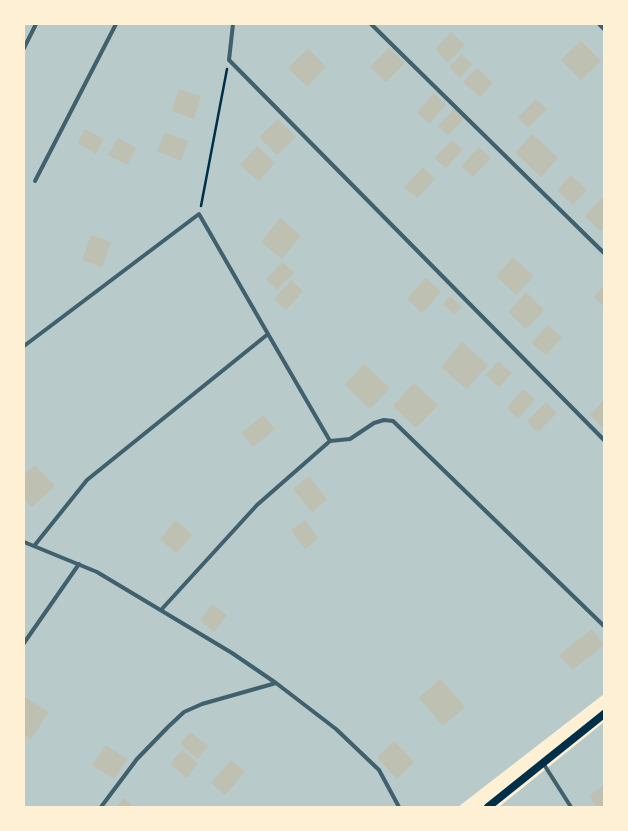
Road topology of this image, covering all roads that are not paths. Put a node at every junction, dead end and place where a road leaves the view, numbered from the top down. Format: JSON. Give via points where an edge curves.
{"nodes":[{"id":1,"x":36,"y":24,"type":"edge"},
{"id":2,"x":116,"y":24,"type":"edge"},
{"id":3,"x":233,"y":24,"type":"edge"},
{"id":4,"x":371,"y":24,"type":"edge"},
{"id":5,"x":599,"y":24,"type":"edge"},
{"id":6,"x":604,"y":29,"type":"edge"},
{"id":7,"x":24,"y":48,"type":"edge"},
{"id":8,"x":35,"y":181,"type":"dead end"},
{"id":9,"x":604,"y":253,"type":"edge"},
{"id":10,"x":268,"y":334,"type":"junction"},
{"id":11,"x":24,"y":346,"type":"edge"},
{"id":12,"x":604,"y":440,"type":"edge"},
{"id":13,"x":330,"y":441,"type":"junction"},
{"id":14,"x":24,"y":542,"type":"edge"},
{"id":15,"x":34,"y":546,"type":"junction"},
{"id":16,"x":79,"y":564,"type":"junction"},
{"id":17,"x":161,"y":610,"type":"junction"},
{"id":18,"x":604,"y":626,"type":"edge"},
{"id":19,"x":24,"y":643,"type":"edge"},
{"id":20,"x":276,"y":683,"type":"junction"},
{"id":21,"x":604,"y":714,"type":"edge"},
{"id":22,"x":543,"y":763,"type":"junction"},
{"id":23,"x":101,"y":807,"type":"edge"},
{"id":24,"x":399,"y":807,"type":"edge"},
{"id":25,"x":488,"y":807,"type":"edge"},
{"id":26,"x":572,"y":807,"type":"edge"}],
"edges":[{"from":1,"to":7,"type":"street"},
{"from":2,"to":8,"type":"street"},
{"from":3,"to":12,"type":"street","via":[[229,60]]},
{"from":4,"to":9,"type":"street"},
{"from":5,"to":6,"type":"street"},
{"from":10,"to":11,"type":"street","via":[[199,214]]},
{"from":10,"to":13,"type":"street"},
{"from":10,"to":15,"type":"street","via":[[87,480]]},
{"from":13,"to":17,"type":"street","via":[[258,505]]},
{"from":13,"to":18,"type":"street","via":[[350,439],[379,421],[393,421]]},
{"from":14,"to":15,"type":"street"},
{"from":15,"to":16,"type":"street"},
{"from":16,"to":17,"type":"street"},
{"from":16,"to":19,"type":"street"},
{"from":17,"to":20,"type":"street"},
{"from":20,"to":23,"type":"street","via":[[202,704],[184,712],[137,759]]},
{"from":20,"to":24,"type":"street","via":[[336,729],[379,770]]},
{"from":21,"to":22,"type":"main road"},
{"from":22,"to":25,"type":"main road"},
{"from":22,"to":26,"type":"street"}]}
